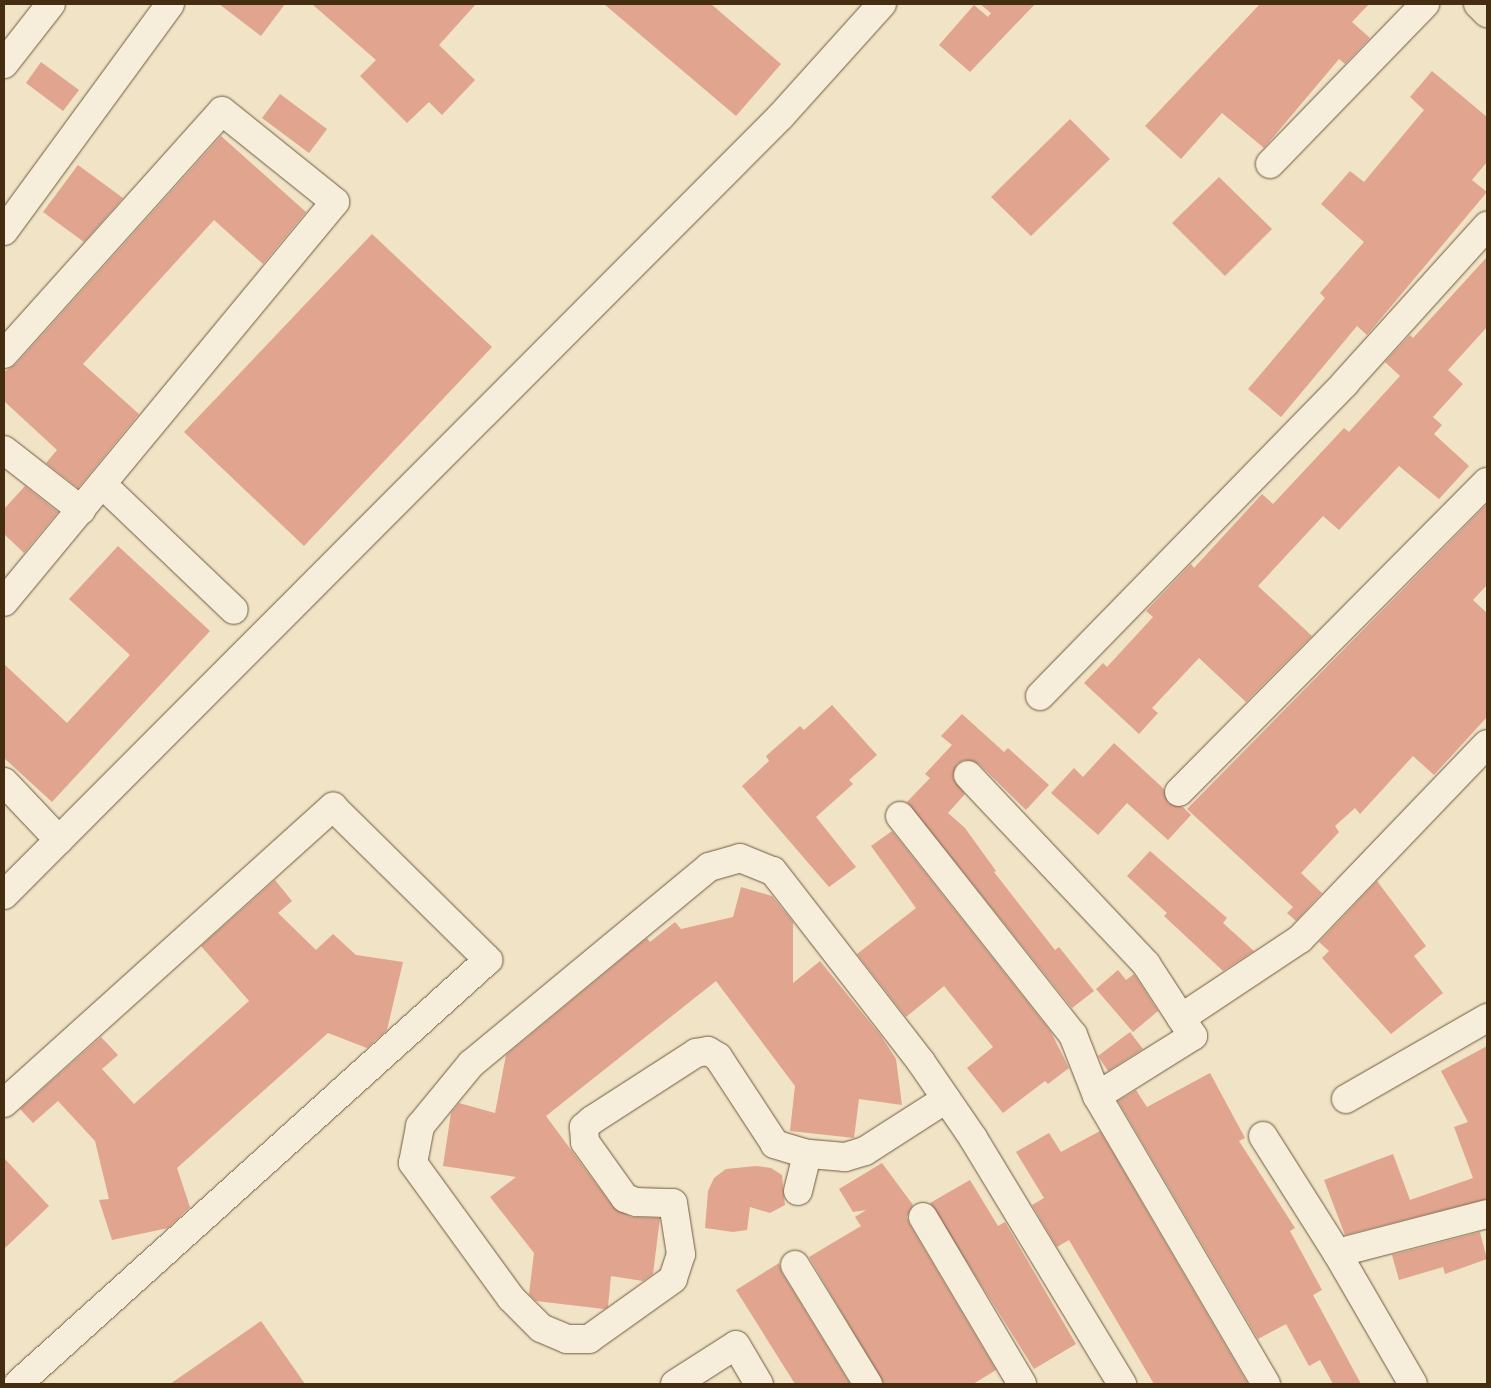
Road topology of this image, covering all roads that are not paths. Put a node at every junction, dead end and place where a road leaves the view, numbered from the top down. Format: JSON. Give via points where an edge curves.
{"nodes":[{"id":1,"x":51,"y":4,"type":"edge"},
{"id":2,"x":170,"y":4,"type":"edge"},
{"id":3,"x":882,"y":4,"type":"edge"},
{"id":4,"x":1425,"y":4,"type":"edge"},
{"id":5,"x":1478,"y":4,"type":"edge"},
{"id":6,"x":1487,"y":13,"type":"edge"},
{"id":7,"x":4,"y":64,"type":"edge"},
{"id":8,"x":1270,"y":164,"type":"dead end"},
{"id":9,"x":1487,"y":226,"type":"edge"},
{"id":10,"x":4,"y":231,"type":"edge"},
{"id":11,"x":4,"y":354,"type":"edge"},
{"id":12,"x":4,"y":450,"type":"edge"},
{"id":13,"x":1487,"y":482,"type":"edge"},
{"id":14,"x":102,"y":484,"type":"junction"},
{"id":15,"x":81,"y":510,"type":"junction"},
{"id":16,"x":4,"y":602,"type":"edge"},
{"id":17,"x":234,"y":610,"type":"dead end"},
{"id":18,"x":1040,"y":696,"type":"dead end"},
{"id":19,"x":1487,"y":744,"type":"edge"},
{"id":20,"x":968,"y":775,"type":"dead end"},
{"id":21,"x":4,"y":782,"type":"edge"},
{"id":22,"x":1179,"y":792,"type":"dead end"},
{"id":23,"x":900,"y":816,"type":"dead end"},
{"id":24,"x":59,"y":840,"type":"junction"},
{"id":25,"x":4,"y":895,"type":"edge"},
{"id":26,"x":1181,"y":1018,"type":"junction"},
{"id":27,"x":1487,"y":1018,"type":"edge"},
{"id":28,"x":1097,"y":1096,"type":"junction"},
{"id":29,"x":946,"y":1099,"type":"junction"},
{"id":30,"x":1346,"y":1099,"type":"dead end"},
{"id":31,"x":4,"y":1103,"type":"edge"},
{"id":32,"x":1263,"y":1136,"type":"dead end"},
{"id":33,"x":807,"y":1154,"type":"junction"},
{"id":34,"x":798,"y":1191,"type":"dead end"},
{"id":35,"x":1487,"y":1214,"type":"edge"},
{"id":36,"x":923,"y":1217,"type":"dead end"},
{"id":37,"x":1337,"y":1253,"type":"junction"},
{"id":38,"x":795,"y":1265,"type":"dead end"},
{"id":39,"x":18,"y":1384,"type":"edge"},
{"id":40,"x":675,"y":1384,"type":"edge"},
{"id":41,"x":759,"y":1384,"type":"edge"},
{"id":42,"x":868,"y":1384,"type":"edge"},
{"id":43,"x":1022,"y":1384,"type":"edge"},
{"id":44,"x":1122,"y":1384,"type":"edge"},
{"id":45,"x":1266,"y":1384,"type":"edge"},
{"id":46,"x":1413,"y":1384,"type":"edge"}],
"edges":[{"from":1,"to":7,"type":"street"},
{"from":2,"to":10,"type":"street"},
{"from":3,"to":24,"type":"street","via":[[781,116]]},
{"from":4,"to":8,"type":"street"},
{"from":5,"to":6,"type":"main road"},
{"from":9,"to":18,"type":"street","via":[[1345,383]]},
{"from":11,"to":14,"type":"street","via":[[222,111],[335,202]]},
{"from":12,"to":15,"type":"street"},
{"from":13,"to":22,"type":"street"},
{"from":14,"to":15,"type":"street"},
{"from":14,"to":17,"type":"street"},
{"from":15,"to":16,"type":"street"},
{"from":19,"to":26,"type":"street","via":[[1300,939]]},
{"from":20,"to":26,"type":"street","via":[[1146,964]]},
{"from":21,"to":24,"type":"street"},
{"from":23,"to":28,"type":"street","via":[[1073,1035]]},
{"from":24,"to":25,"type":"street"},
{"from":26,"to":28,"type":"street","via":[[1193,1036]]},
{"from":27,"to":30,"type":"street"},
{"from":28,"to":45,"type":"street"},
{"from":29,"to":33,"type":"street","via":[[865,1151],[845,1157]]},
{"from":29,"to":33,"type":"street","via":[[773,870],[740,858],[709,867],[471,1064],[420,1126],[413,1163],[512,1298],[541,1328],[567,1339],[589,1339],[673,1279],[681,1254],[673,1203],[636,1202],[625,1198],[585,1142],[584,1127],[592,1120],[696,1053],[708,1051],[718,1057],[775,1144]]},
{"from":29,"to":44,"type":"street"},
{"from":31,"to":39,"type":"street","via":[[333,807],[488,960]]},
{"from":32,"to":37,"type":"street"},
{"from":33,"to":34,"type":"street"},
{"from":35,"to":37,"type":"street"},
{"from":36,"to":43,"type":"street"},
{"from":37,"to":46,"type":"street"},
{"from":38,"to":42,"type":"street"},
{"from":40,"to":41,"type":"street","via":[[736,1345]]}]}
